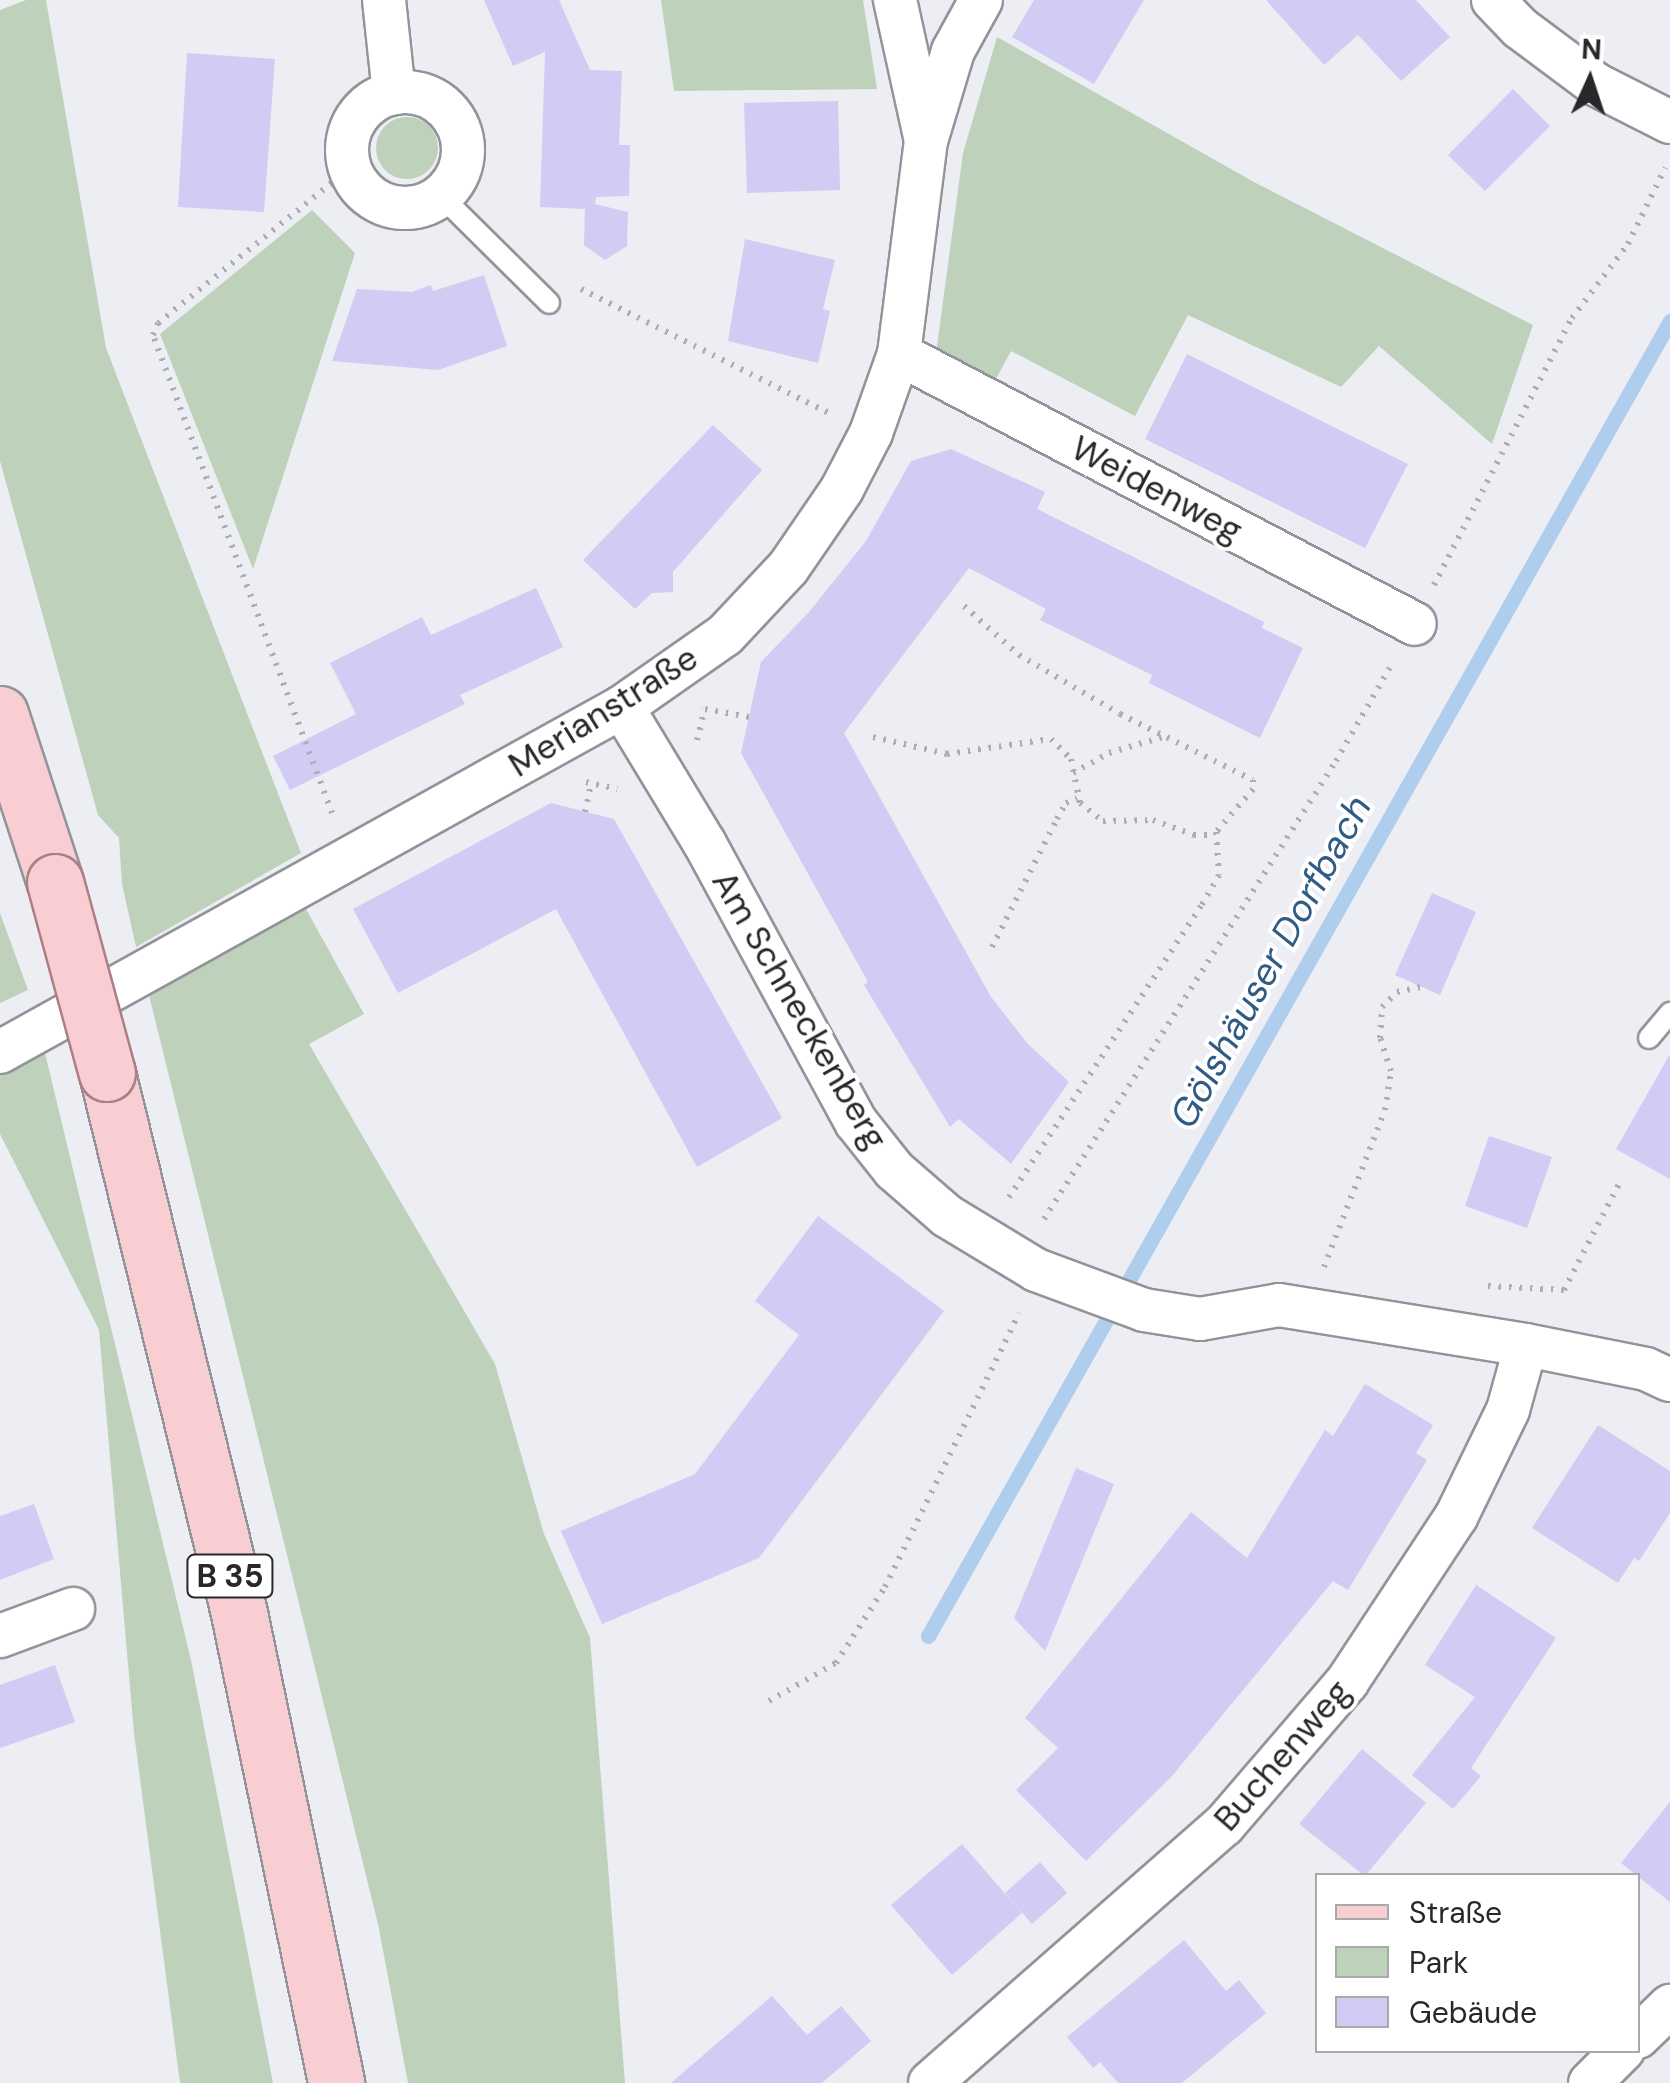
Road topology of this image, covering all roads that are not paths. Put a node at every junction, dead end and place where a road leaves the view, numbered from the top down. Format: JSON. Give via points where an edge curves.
{"nodes":[{"id":1,"x":384,"y":0,"type":"edge"},
{"id":2,"x":895,"y":0,"type":"edge"},
{"id":3,"x":982,"y":0,"type":"edge"},
{"id":4,"x":1493,"y":0,"type":"edge"},
{"id":5,"x":394,"y":93,"type":"junction"},
{"id":6,"x":1670,"y":122,"type":"edge"},
{"id":7,"x":926,"y":141,"type":"junction"},
{"id":8,"x":441,"y":196,"type":"junction"},
{"id":9,"x":549,"y":302,"type":"road end"},
{"id":10,"x":899,"y":354,"type":"junction"},
{"id":11,"x":1415,"y":624,"type":"road end"},
{"id":12,"x":622,"y":708,"type":"junction"},
{"id":13,"x":0,"y":714,"type":"edge"},
{"id":14,"x":1670,"y":1013,"type":"edge"},
{"id":15,"x":1649,"y":1038,"type":"dead end"},
{"id":16,"x":0,"y":1052,"type":"edge"},
{"id":17,"x":1526,"y":1344,"type":"junction"},
{"id":18,"x":1670,"y":1380,"type":"edge"},
{"id":19,"x":74,"y":1609,"type":"dead end"},
{"id":20,"x":0,"y":1636,"type":"edge"},
{"id":21,"x":1670,"y":2006,"type":"edge"},
{"id":22,"x":1640,"y":2035,"type":"edge"},
{"id":23,"x":1621,"y":2053,"type":"edge"},
{"id":24,"x":336,"y":2083,"type":"edge"},
{"id":25,"x":930,"y":2083,"type":"edge"},
{"id":26,"x":1590,"y":2083,"type":"edge"}],
"edges":[{"from":1,"to":5,"type":"street"},
{"from":2,"to":7,"type":"street","name":"Merianstraße"},
{"from":3,"to":7,"type":"street","name":"Merianstraße","via":[[953,51]]},
{"from":4,"to":6,"type":"street","via":[[1595,84]]},
{"from":5,"to":8,"type":"street","via":[[433,98],[459,126],[462,165]]},
{"from":5,"to":8,"type":"street","via":[[377,98],[352,124],[352,176],[392,208],[426,205]]},
{"from":7,"to":10,"type":"street","name":"Merianstraße"},
{"from":8,"to":9,"type":"lane"},
{"from":10,"to":11,"type":"street","name":"Weidenweg","via":[[1048,423]]},
{"from":10,"to":12,"type":"street","name":"Merianstraße","via":[[871,433],[788,568],[724,635]]},
{"from":12,"to":16,"type":"street","name":"Merianstraße"},
{"from":12,"to":17,"type":"street","name":"Am Schneckenberg","via":[[856,1122],[894,1170],[947,1216],[1042,1272],[1144,1310],[1200,1319],[1280,1305]]},
{"from":13,"to":24,"type":"main road","number":"B 35","bridge":true,"via":[[106,1073],[240,1613]]},
{"from":14,"to":15,"type":"lane"},
{"from":17,"to":18,"type":"street","name":"Am Schneckenberg"},
{"from":17,"to":25,"type":"street","name":"Buchenweg","via":[[1508,1410],[1456,1517],[1347,1682],[1224,1825]]},
{"from":19,"to":20,"type":"street"},
{"from":21,"to":22,"type":"street"},
{"from":23,"to":26,"type":"street"}]}
